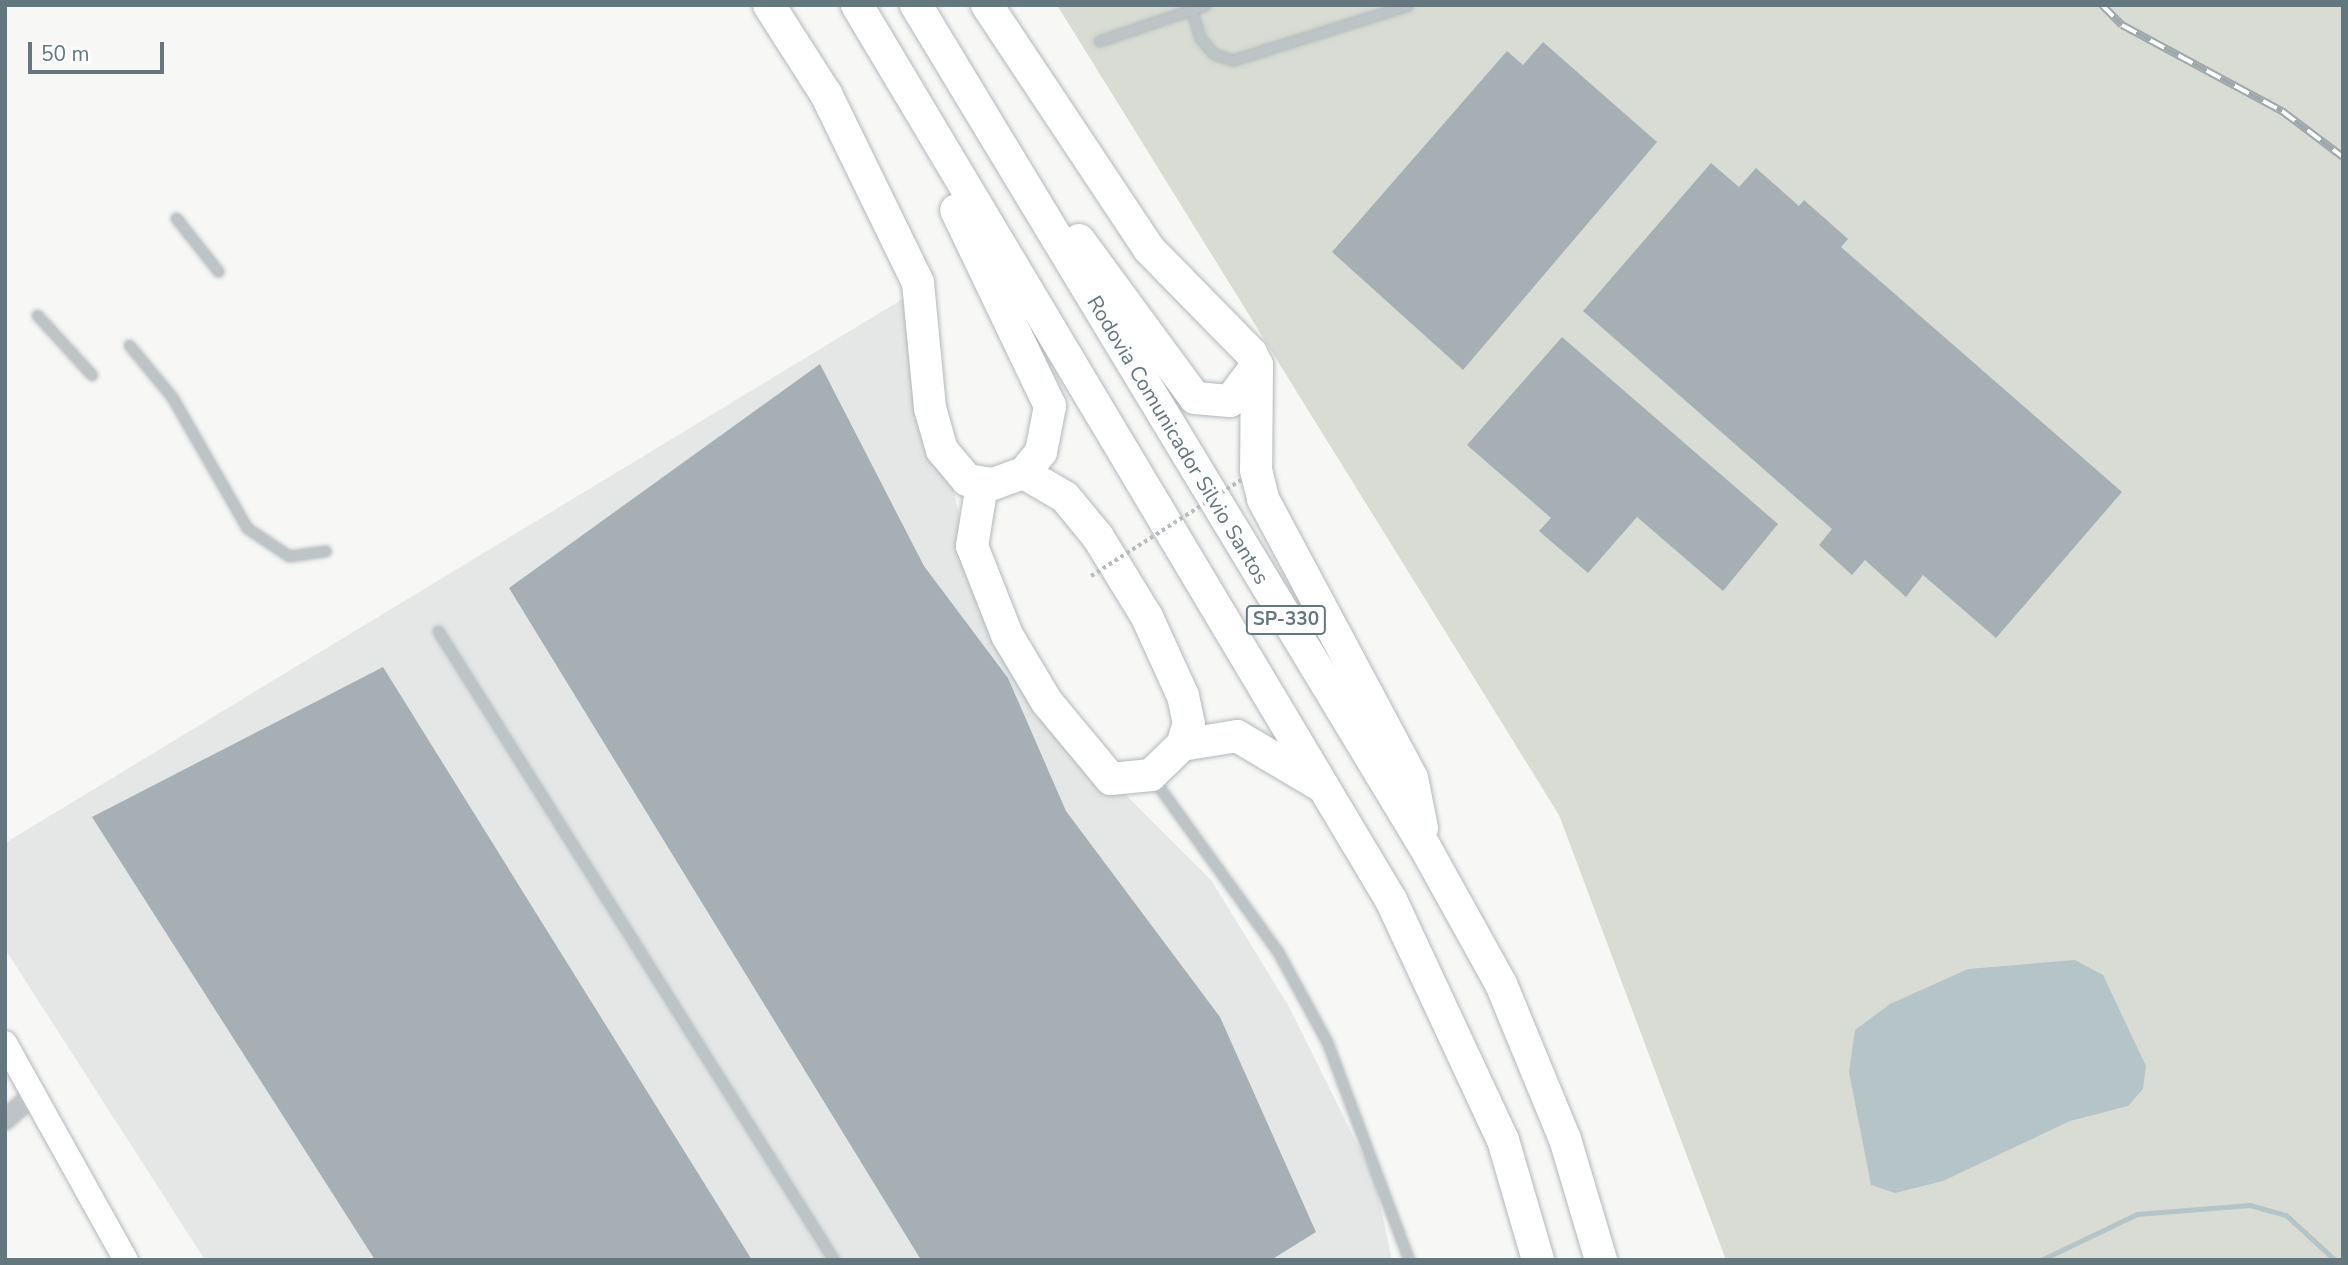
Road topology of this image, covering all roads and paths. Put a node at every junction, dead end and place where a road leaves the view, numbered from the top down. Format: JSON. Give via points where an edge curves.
{"nodes":[{"id":1,"x":769,"y":5,"type":"edge"},
{"id":2,"x":916,"y":5,"type":"edge"},
{"id":3,"x":987,"y":5,"type":"edge"},
{"id":4,"x":1205,"y":5,"type":"edge"},
{"id":5,"x":1408,"y":5,"type":"edge"},
{"id":6,"x":1191,"y":8,"type":"edge"},
{"id":7,"x":862,"y":15,"type":"edge"},
{"id":8,"x":1099,"y":41,"type":"dead end"},
{"id":9,"x":1004,"y":151,"type":"junction"},
{"id":10,"x":176,"y":218,"type":"dead end"},
{"id":11,"x":218,"y":271,"type":"dead end"},
{"id":12,"x":37,"y":315,"type":"dead end"},
{"id":13,"x":129,"y":345,"type":"dead end"},
{"id":14,"x":1257,"y":365,"type":"junction"},
{"id":15,"x":92,"y":376,"type":"dead end"},
{"id":16,"x":1024,"y":473,"type":"junction"},
{"id":17,"x":1241,"y":480,"type":"dead end"},
{"id":18,"x":982,"y":485,"type":"junction"},
{"id":19,"x":326,"y":551,"type":"dead end"},
{"id":20,"x":1091,"y":576,"type":"dead end"},
{"id":21,"x":438,"y":631,"type":"dead end"},
{"id":22,"x":1182,"y":744,"type":"junction"},
{"id":23,"x":1151,"y":775,"type":"junction"},
{"id":24,"x":1333,"y":794,"type":"junction"},
{"id":25,"x":1425,"y":847,"type":"junction"},
{"id":26,"x":5,"y":1043,"type":"edge"},
{"id":27,"x":34,"y":1094,"type":"junction"},
{"id":28,"x":5,"y":1120,"type":"edge"},
{"id":29,"x":126,"y":1260,"type":"edge"},
{"id":30,"x":834,"y":1260,"type":"edge"},
{"id":31,"x":1409,"y":1260,"type":"edge"},
{"id":32,"x":1538,"y":1260,"type":"edge"},
{"id":33,"x":1601,"y":1260,"type":"edge"}],
"edges":[{"from":1,"to":18,"type":"highway","via":[[826,94],[894,223],[918,283],[930,408],[942,450],[967,480]]},
{"from":2,"to":9,"type":"highway","name":"Rodovia Comunicador Silvio Santos","number":"SP-330"},
{"from":3,"to":14,"type":"highway","via":[[1149,249],[1244,342]]},
{"from":4,"to":6,"type":"lane"},
{"from":5,"to":6,"type":"lane","via":[[1233,60],[1214,54],[1200,38]]},
{"from":6,"to":8,"type":"lane"},
{"from":7,"to":16,"type":"highway","via":[[1043,384],[1050,432]]},
{"from":7,"to":24,"type":"highway","number":"SP-330","via":[[1185,561]]},
{"from":9,"to":14,"type":"highway","via":[[1078,238],[1195,398],[1230,401]]},
{"from":9,"to":25,"type":"highway","name":"Rodovia Comunicador Silvio Santos","number":"SP-330"},
{"from":10,"to":11,"type":"lane"},
{"from":12,"to":15,"type":"lane"},
{"from":13,"to":19,"type":"lane","via":[[172,397],[247,528],[289,556]]},
{"from":14,"to":25,"type":"highway","via":[[1256,470],[1263,499],[1412,778]]},
{"from":16,"to":18,"type":"highway"},
{"from":16,"to":22,"type":"highway","via":[[1065,497],[1081,515],[1147,617],[1183,696],[1189,723]]},
{"from":17,"to":20,"type":"path","bridge":true},
{"from":18,"to":23,"type":"highway","via":[[972,546],[1007,635],[1048,702],[1111,779]]},
{"from":21,"to":30,"type":"lane"},
{"from":22,"to":23,"type":"highway"},
{"from":22,"to":24,"type":"highway","via":[[1219,735],[1255,742]]},
{"from":23,"to":31,"type":"lane","via":[[1279,952],[1321,1031]]},
{"from":24,"to":32,"type":"highway","number":"SP-330","via":[[1430,976],[1503,1140]]},
{"from":25,"to":33,"type":"highway","name":"Rodovia Comunicador Silvio Santos","number":"SP-330","via":[[1532,1052]]},
{"from":26,"to":27,"type":"main road"},
{"from":27,"to":28,"type":"street"},
{"from":27,"to":29,"type":"main road"}]}
